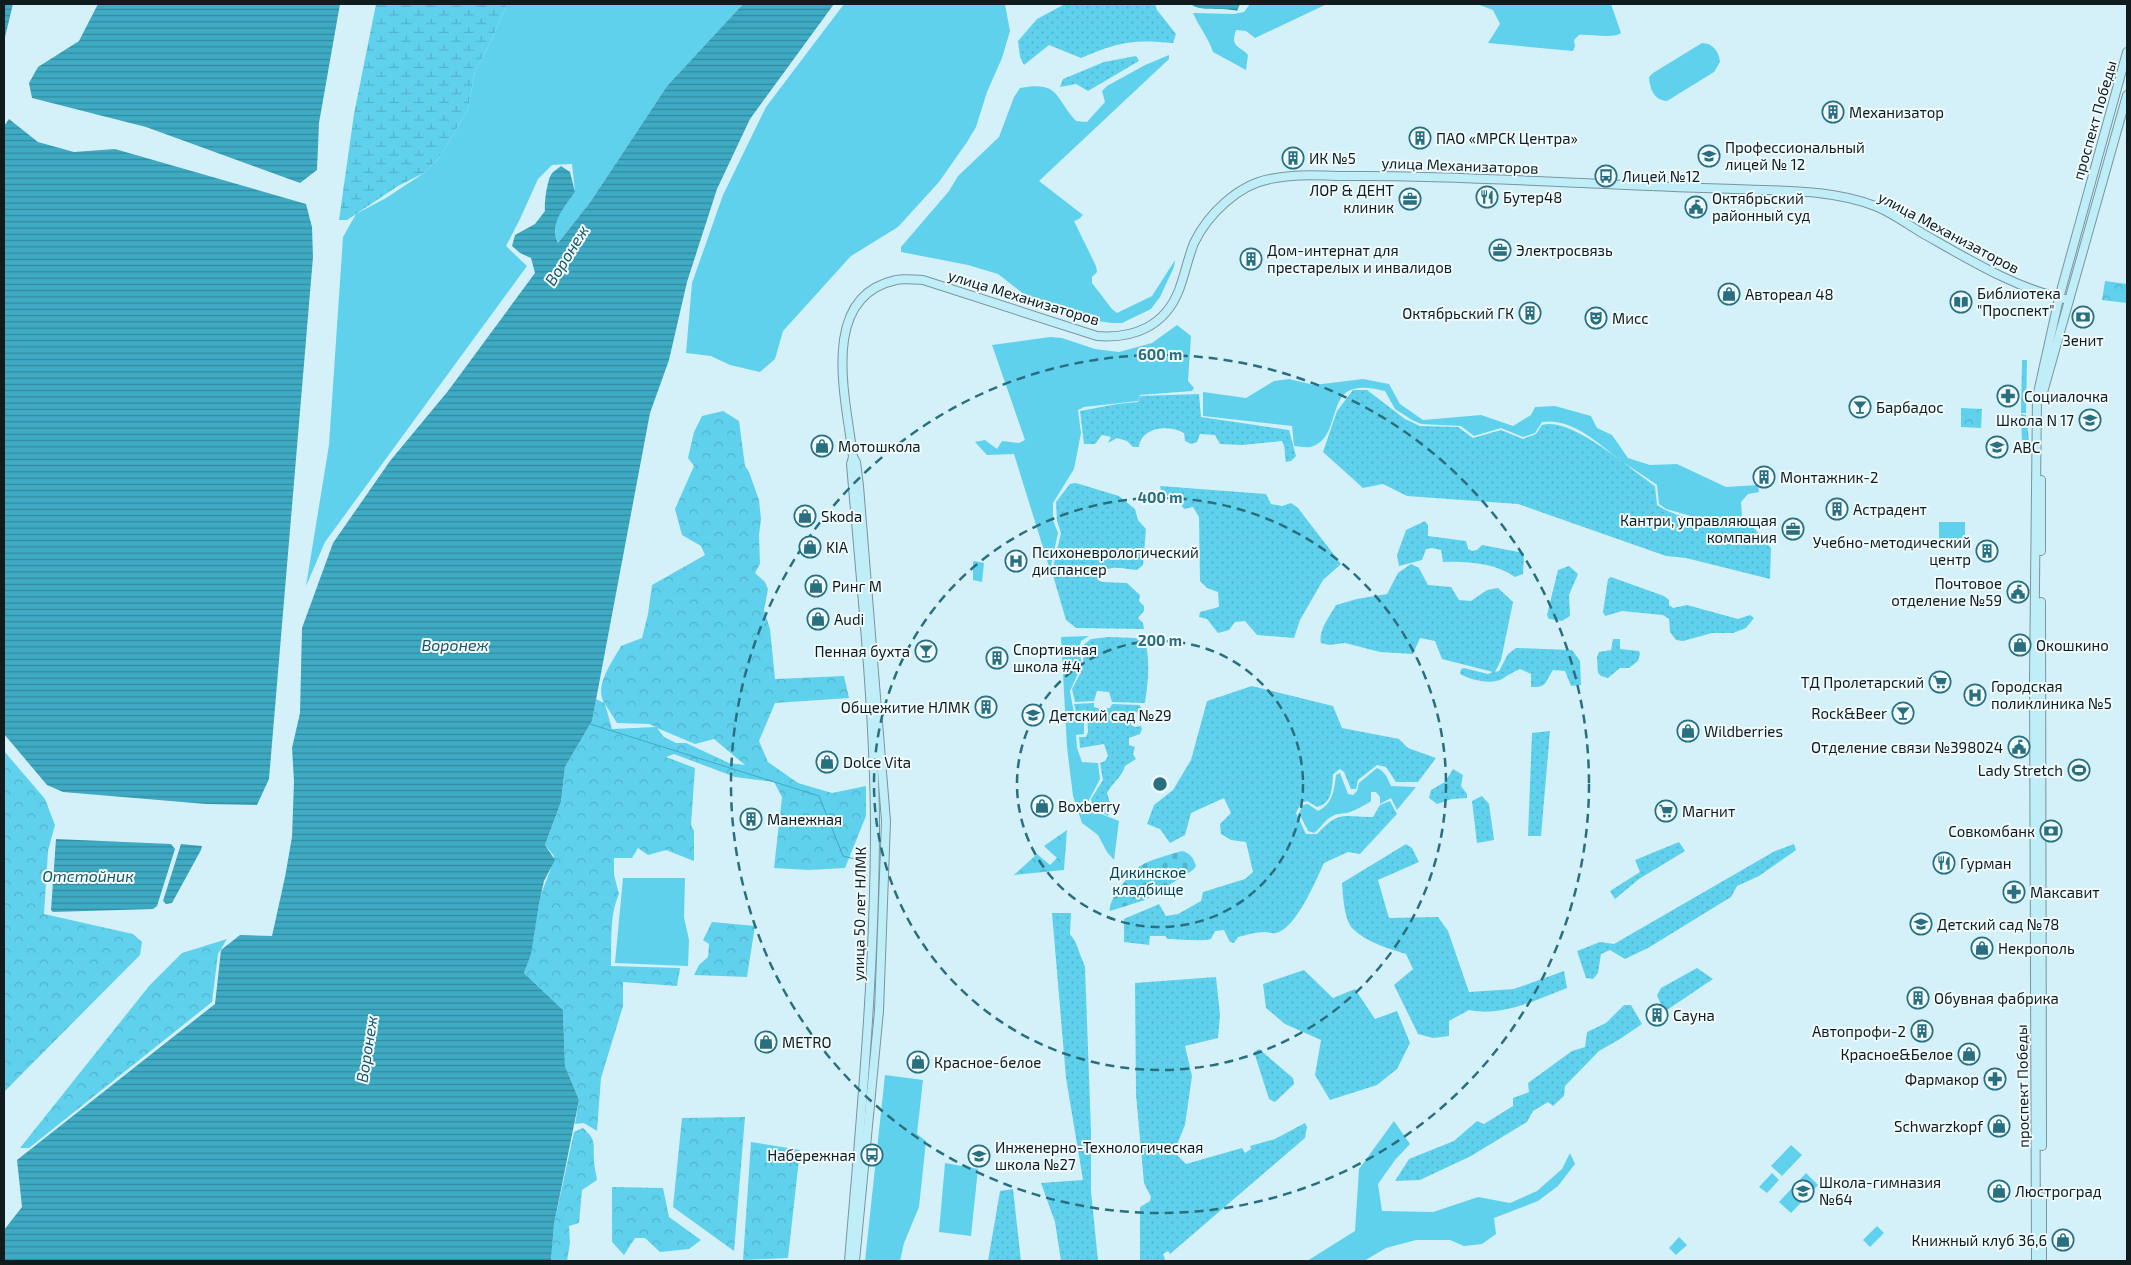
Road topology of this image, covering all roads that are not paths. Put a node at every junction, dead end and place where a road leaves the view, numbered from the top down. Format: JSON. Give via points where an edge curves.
{"nodes":[{"id":1,"x":2127,"y":52,"type":"edge"},
{"id":2,"x":2127,"y":95,"type":"edge"},
{"id":3,"x":2087,"y":196,"type":"junction"},
{"id":4,"x":2098,"y":198,"type":"junction"},
{"id":5,"x":2059,"y":298,"type":"junction"},
{"id":6,"x":861,"y":299,"type":"joint"},
{"id":7,"x":2069,"y":300,"type":"junction"},
{"id":8,"x":863,"y":568,"type":"junction"},
{"id":9,"x":870,"y":999,"type":"junction"},
{"id":10,"x":879,"y":1011,"type":"junction"},
{"id":11,"x":849,"y":1261,"type":"edge"},
{"id":12,"x":855,"y":1261,"type":"edge"},
{"id":13,"x":2036,"y":1261,"type":"edge"},
{"id":14,"x":2042,"y":1261,"type":"edge"}],
"edges":[{"from":1,"to":3,"type":"main road","name":"проспект Победы"},
{"from":2,"to":4,"type":"main road","name":"проспект Победы"},
{"from":3,"to":4,"type":"main road","name":"проспект Победы"},
{"from":3,"to":5,"type":"main road","name":"проспект Победы"},
{"from":4,"to":7,"type":"main road","name":"проспект Победы"},
{"from":5,"to":6,"type":"main road","name":"улица Механизаторов","via":[[2023,288],[1876,206],[1833,195],[1719,187],[1372,176],[1277,178],[1252,183],[1238,192],[1209,219],[1200,233],[1170,308],[1151,326],[1127,336],[1097,336],[923,280],[898,280],[880,285]]},
{"from":5,"to":7,"type":"main road","name":"улица Механизаторов"},
{"from":5,"to":13,"type":"main road","name":"проспект Победы","via":[[2037,399],[2034,678]]},
{"from":6,"to":8,"type":"main road","name":"улица 50 лет НЛМК","via":[[850,315],[841,356],[859,486]]},
{"from":7,"to":14,"type":"main road","name":"проспект Победы","via":[[2042,398]]},
{"from":8,"to":9,"type":"main road","name":"улица 50 лет НЛМК","via":[[875,823]]},
{"from":8,"to":10,"type":"main road","name":"улица 50 лет НЛМК","via":[[886,821]]},
{"from":9,"to":10,"type":"main road"},
{"from":9,"to":11,"type":"main road","name":"улица 50 лет НЛМК"},
{"from":10,"to":12,"type":"main road","name":"улица 50 лет НЛМК"}]}
